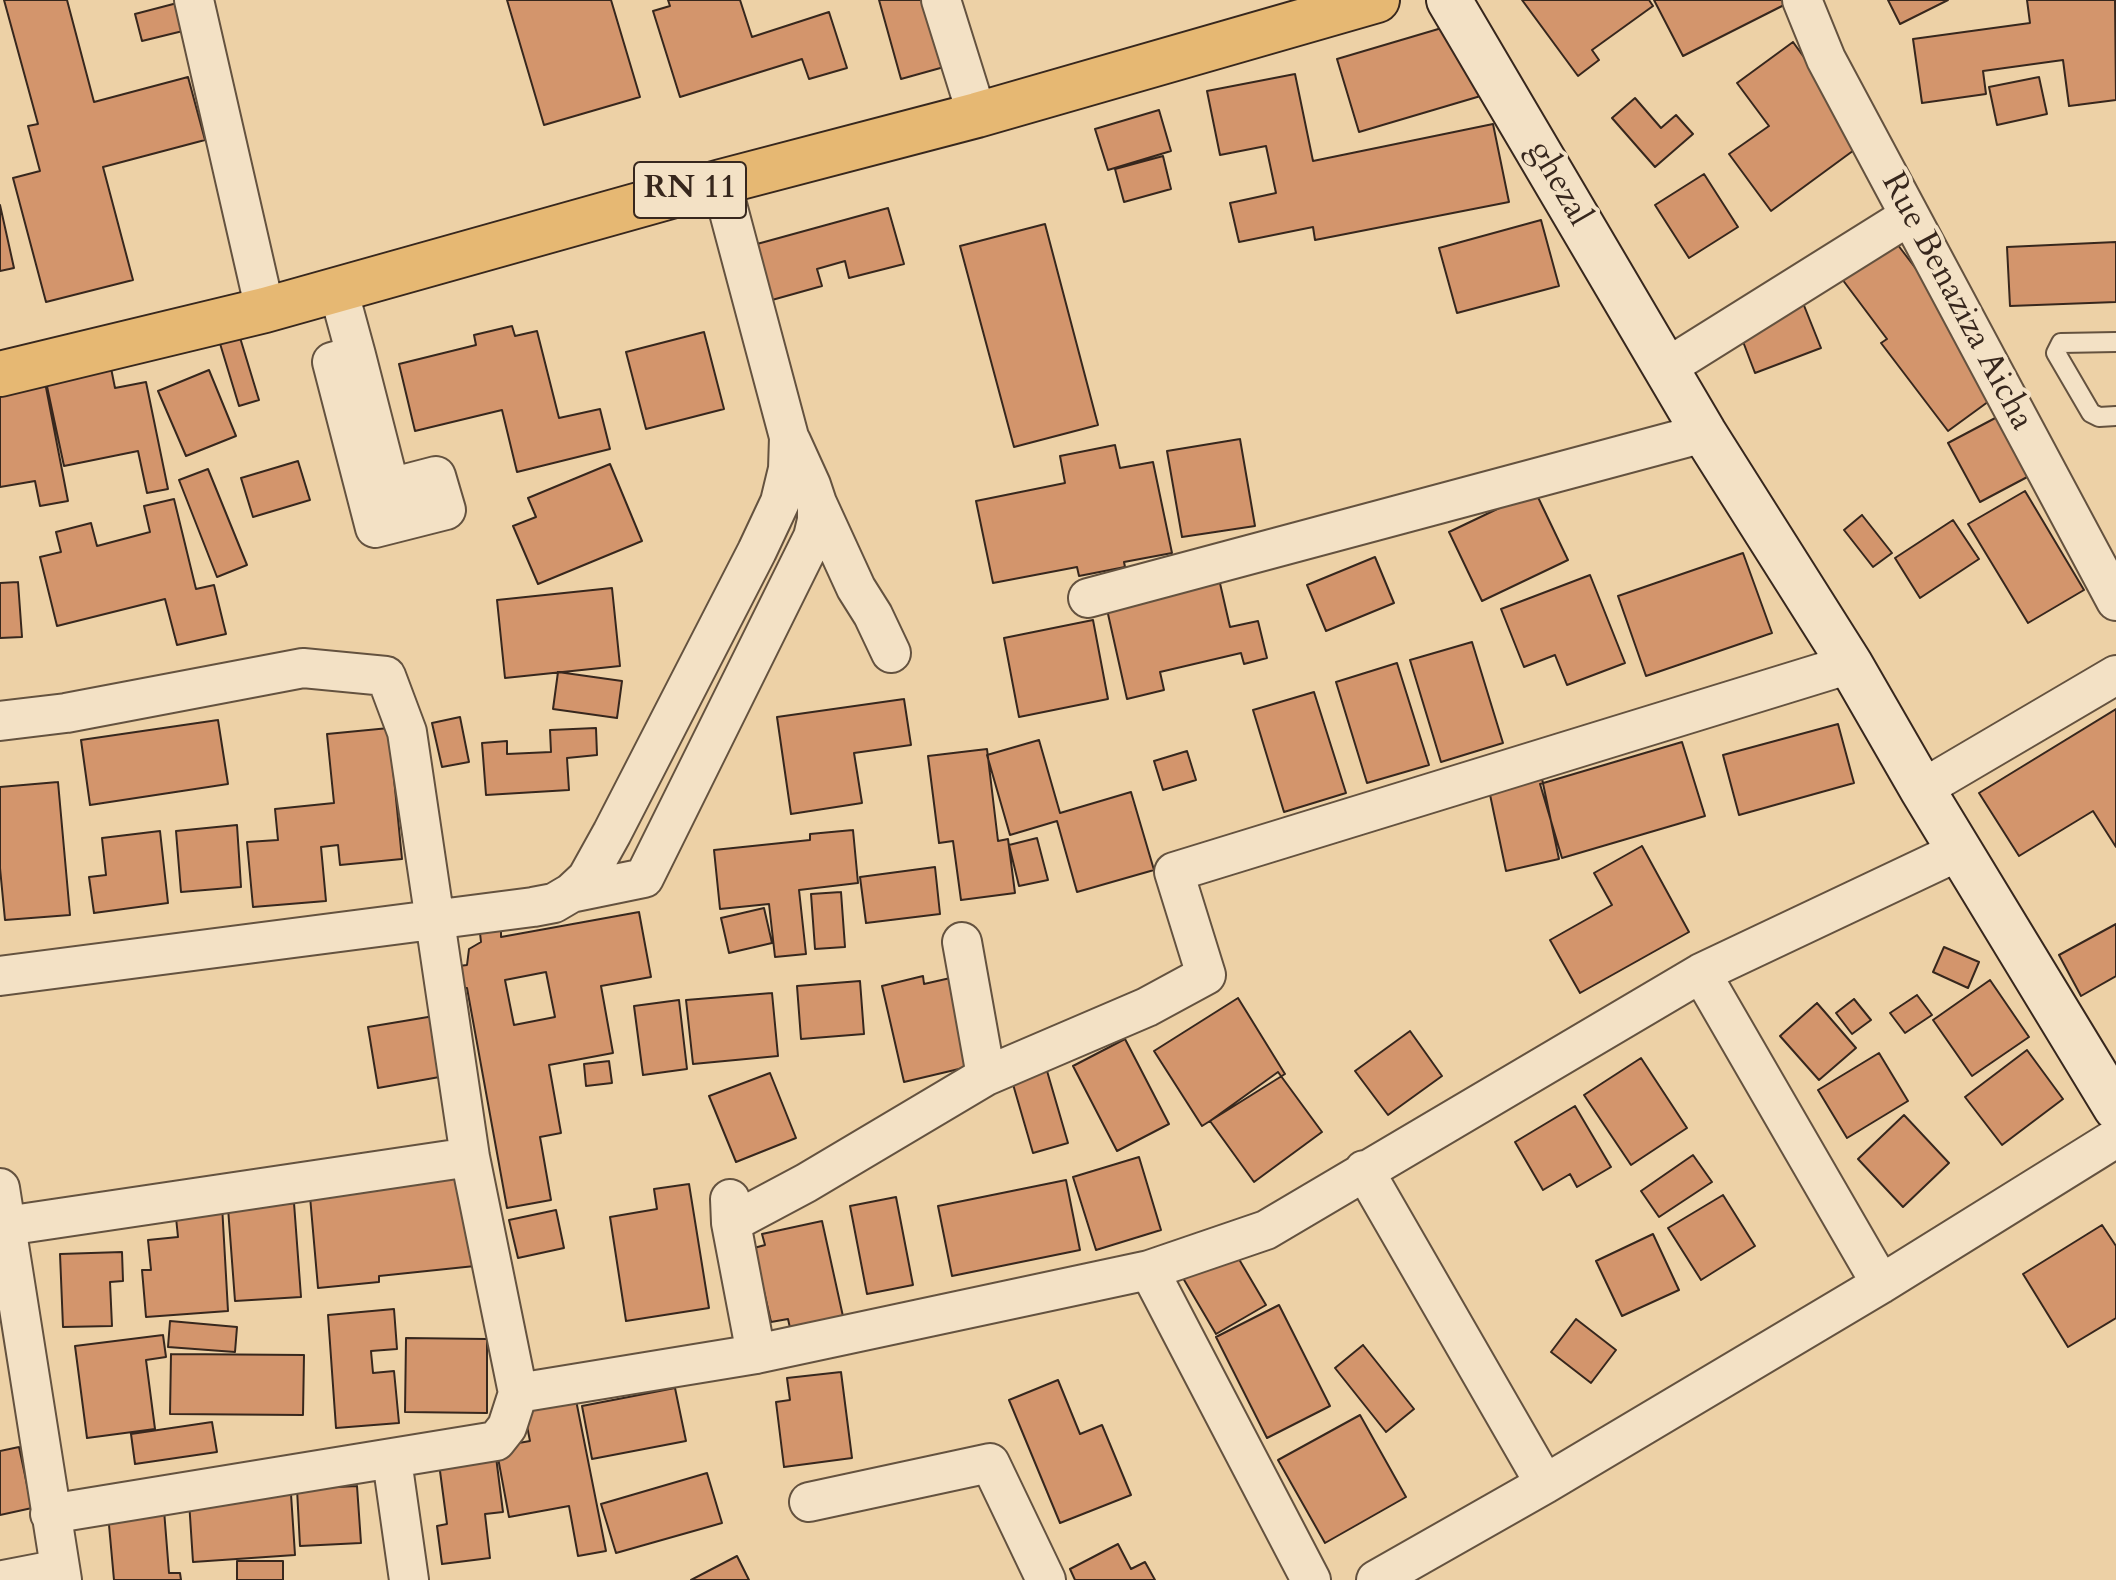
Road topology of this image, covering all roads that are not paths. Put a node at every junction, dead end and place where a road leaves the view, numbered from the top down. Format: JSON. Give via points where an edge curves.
{"nodes":[{"id":1,"x":194,"y":0,"type":"edge"},
{"id":2,"x":941,"y":0,"type":"edge"},
{"id":3,"x":1377,"y":0,"type":"edge"},
{"id":4,"x":1449,"y":0,"type":"edge"},
{"id":5,"x":1802,"y":0,"type":"edge"},
{"id":6,"x":977,"y":115,"type":"junction"},
{"id":7,"x":721,"y":182,"type":"junction"},
{"id":8,"x":1909,"y":216,"type":"junction"},
{"id":9,"x":338,"y":289,"type":"junction"},
{"id":10,"x":265,"y":310,"type":"junction"},
{"id":11,"x":2116,"y":342,"type":"edge"},
{"id":12,"x":356,"y":355,"type":"junction"},
{"id":13,"x":1666,"y":368,"type":"junction"},
{"id":14,"x":0,"y":374,"type":"edge"},
{"id":15,"x":2116,"y":416,"type":"edge"},
{"id":16,"x":1704,"y":433,"type":"junction"},
{"id":17,"x":789,"y":437,"type":"junction"},
{"id":18,"x":817,"y":503,"type":"junction"},
{"id":19,"x":1088,"y":598,"type":"dead end"},
{"id":20,"x":2116,"y":601,"type":"edge"},
{"id":21,"x":891,"y":653,"type":"dead end"},
{"id":22,"x":1850,"y":664,"type":"junction"},
{"id":23,"x":2116,"y":675,"type":"edge"},
{"id":24,"x":0,"y":721,"type":"edge"},
{"id":25,"x":1922,"y":789,"type":"junction"},
{"id":26,"x":1959,"y":851,"type":"junction"},
{"id":27,"x":571,"y":893,"type":"junction"},
{"id":28,"x":433,"y":918,"type":"junction"},
{"id":29,"x":962,"y":942,"type":"dead end"},
{"id":30,"x":1701,"y":973,"type":"junction"},
{"id":31,"x":0,"y":976,"type":"edge"},
{"id":32,"x":986,"y":1076,"type":"junction"},
{"id":33,"x":2116,"y":1108,"type":"edge"},
{"id":34,"x":2116,"y":1138,"type":"edge"},
{"id":35,"x":470,"y":1157,"type":"junction"},
{"id":36,"x":1364,"y":1170,"type":"junction"},
{"id":37,"x":0,"y":1188,"type":"edge"},
{"id":38,"x":6,"y":1226,"type":"junction"},
{"id":39,"x":1149,"y":1270,"type":"junction"},
{"id":40,"x":1881,"y":1284,"type":"junction"},
{"id":41,"x":756,"y":1354,"type":"junction"},
{"id":42,"x":518,"y":1393,"type":"junction"},
{"id":43,"x":392,"y":1460,"type":"junction"},
{"id":44,"x":1545,"y":1484,"type":"junction"},
{"id":45,"x":809,"y":1502,"type":"dead end"},
{"id":46,"x":50,"y":1514,"type":"junction"},
{"id":47,"x":61,"y":1574,"type":"edge"},
{"id":48,"x":3,"y":1580,"type":"edge"},
{"id":49,"x":409,"y":1580,"type":"edge"},
{"id":50,"x":1046,"y":1580,"type":"edge"},
{"id":51,"x":1311,"y":1580,"type":"edge"},
{"id":52,"x":1376,"y":1580,"type":"edge"}],
"edges":[{"from":1,"to":10,"type":"street"},
{"from":2,"to":6,"type":"street"},
{"from":3,"to":6,"type":"main road","number":"RN 11"},
{"from":4,"to":13,"type":"main road","name":"ghezal"},
{"from":5,"to":8,"type":"street","name":"Rue Benaziza Aicha","via":[[1826,59]]},
{"from":6,"to":7,"type":"main road","number":"RN 11"},
{"from":7,"to":9,"type":"main road","number":"RN 11"},
{"from":7,"to":17,"type":"street"},
{"from":8,"to":13,"type":"street"},
{"from":8,"to":20,"type":"street","name":"Rue Benaziza Aicha"},
{"from":9,"to":10,"type":"main road","number":"RN 11"},
{"from":9,"to":12,"type":"street"},
{"from":10,"to":14,"type":"main road","number":"RN 11"},
{"from":11,"to":15,"type":"lane","via":[[2061,343],[2056,353],[2086,408],[2099,417]]},
{"from":12,"to":12,"type":"street","via":[[390,488],[436,476],[446,510],[375,528],[332,362]]},
{"from":13,"to":16,"type":"main road","name":"ghezal"},
{"from":16,"to":19,"type":"street"},
{"from":16,"to":22,"type":"main road","name":"ghezal"},
{"from":17,"to":18,"type":"street"},
{"from":17,"to":27,"type":"street","via":[[780,502],[757,551],[612,833],[587,878]]},
{"from":18,"to":21,"type":"street"},
{"from":18,"to":27,"type":"street","via":[[813,537],[644,878]]},
{"from":22,"to":25,"type":"main road","name":"ghezal"},
{"from":22,"to":32,"type":"street","via":[[1174,872],[1206,975],[1147,1007]]},
{"from":23,"to":25,"type":"street"},
{"from":24,"to":28,"type":"street","via":[[303,668],[386,676],[407,732]]},
{"from":25,"to":26,"type":"main road","name":"ghezal"},
{"from":26,"to":30,"type":"street"},
{"from":26,"to":33,"type":"main road","name":"ghezal"},
{"from":27,"to":28,"type":"street","via":[[533,907]]},
{"from":28,"to":31,"type":"street"},
{"from":28,"to":35,"type":"street"},
{"from":29,"to":32,"type":"street"},
{"from":30,"to":36,"type":"street"},
{"from":30,"to":40,"type":"street"},
{"from":32,"to":41,"type":"street","via":[[806,1183],[730,1210]]},
{"from":34,"to":40,"type":"street"},
{"from":35,"to":38,"type":"street"},
{"from":35,"to":42,"type":"street"},
{"from":36,"to":39,"type":"street","via":[[1266,1230]]},
{"from":36,"to":44,"type":"street"},
{"from":37,"to":38,"type":"street"},
{"from":38,"to":46,"type":"street"},
{"from":39,"to":41,"type":"street"},
{"from":39,"to":51,"type":"street"},
{"from":40,"to":44,"type":"street"},
{"from":41,"to":42,"type":"street"},
{"from":42,"to":43,"type":"street","via":[[507,1427],[496,1441]]},
{"from":43,"to":46,"type":"street"},
{"from":43,"to":49,"type":"street"},
{"from":44,"to":52,"type":"street"},
{"from":45,"to":50,"type":"street","via":[[990,1463]]},
{"from":46,"to":47,"type":"street"},
{"from":47,"to":48,"type":"street"}]}
